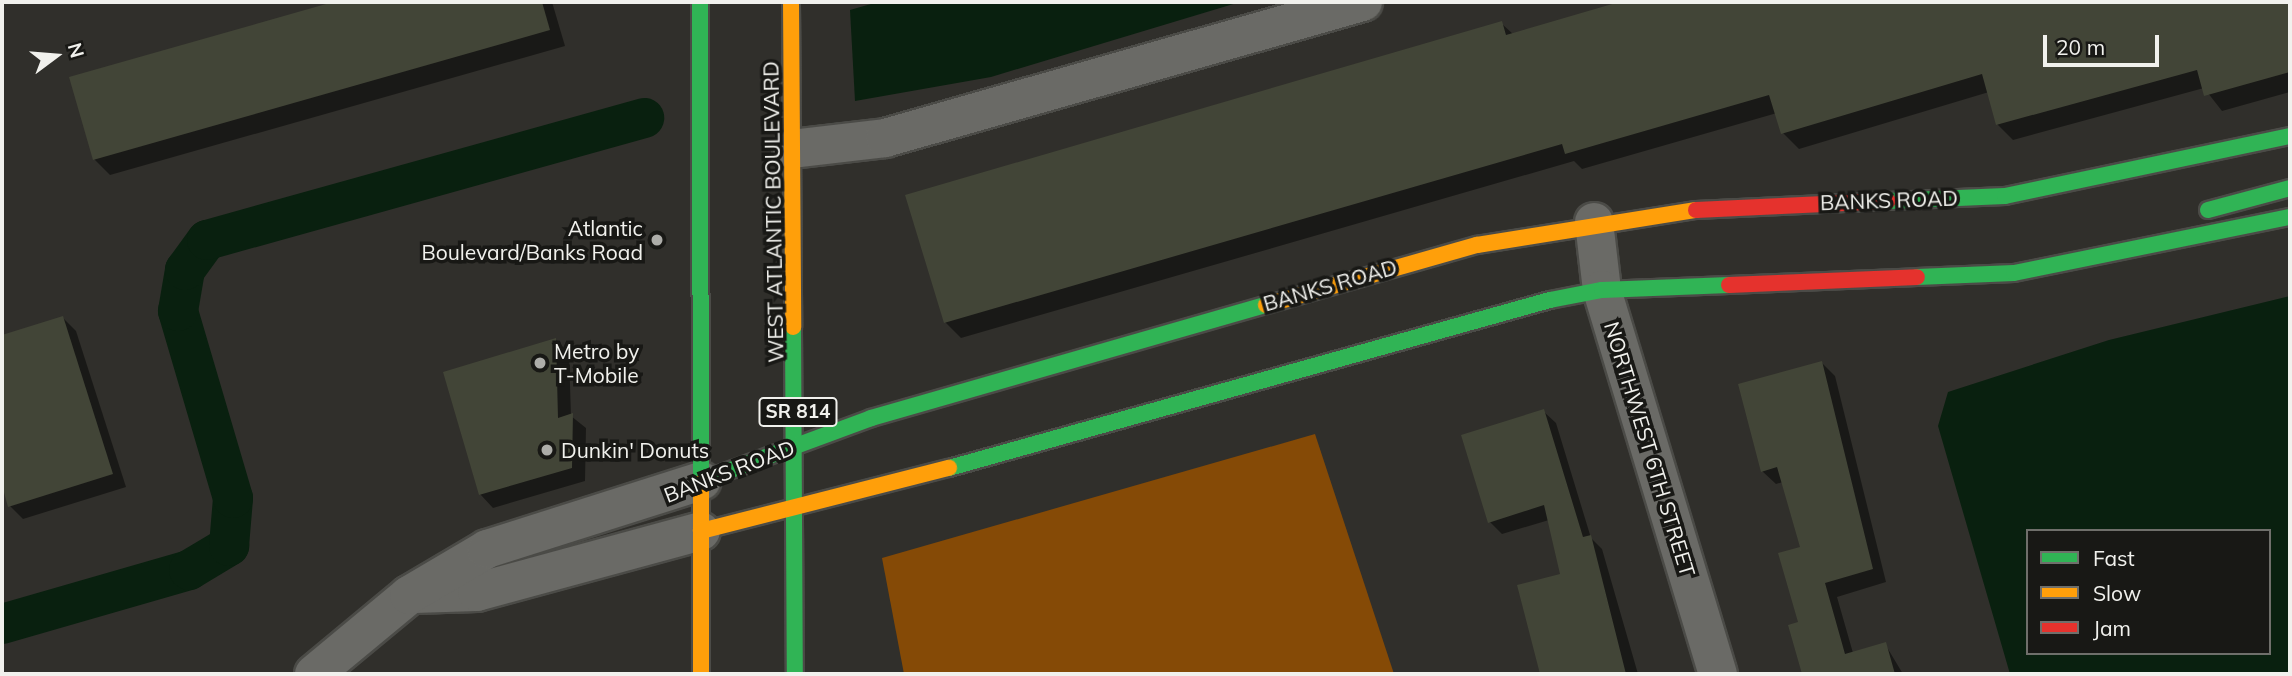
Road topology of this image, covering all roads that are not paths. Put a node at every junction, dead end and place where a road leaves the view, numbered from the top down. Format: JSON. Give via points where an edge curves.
{"nodes":[{"id":1,"x":700,"y":2,"type":"edge"},
{"id":2,"x":791,"y":2,"type":"edge"},
{"id":3,"x":1363,"y":2,"type":"edge"},
{"id":4,"x":2290,"y":136,"type":"edge"},
{"id":5,"x":792,"y":149,"type":"junction"},
{"id":6,"x":2290,"y":188,"type":"edge"},
{"id":7,"x":2187,"y":214,"type":"dead end"},
{"id":8,"x":2290,"y":217,"type":"edge"},
{"id":9,"x":1594,"y":222,"type":"junction"},
{"id":10,"x":2151,"y":226,"type":"dead end"},
{"id":11,"x":2065,"y":263,"type":"junction"},
{"id":12,"x":1602,"y":290,"type":"junction"},
{"id":13,"x":797,"y":446,"type":"junction"},
{"id":14,"x":701,"y":481,"type":"junction"},
{"id":15,"x":797,"y":508,"type":"junction"},
{"id":16,"x":701,"y":530,"type":"junction"},
{"id":17,"x":408,"y":595,"type":"junction"},
{"id":18,"x":314,"y":674,"type":"edge"},
{"id":19,"x":701,"y":674,"type":"edge"},
{"id":20,"x":795,"y":674,"type":"edge"},
{"id":21,"x":1718,"y":674,"type":"edge"}],
"edges":[{"from":1,"to":14,"type":"street"},
{"from":2,"to":5,"type":"street","name":"WEST ATLANTIC BOULEVARD","number":"SR 814"},
{"from":3,"to":5,"type":"street","via":[[885,138]]},
{"from":4,"to":9,"type":"street","name":"BANKS ROAD","via":[[2005,196],[1766,205]]},
{"from":5,"to":13,"type":"street","name":"WEST ATLANTIC BOULEVARD","number":"SR 814"},
{"from":6,"to":7,"type":"street"},
{"from":8,"to":11,"type":"street","name":"BANKS ROAD"},
{"from":9,"to":12,"type":"street","name":"NORTHWEST 6TH STREET"},
{"from":9,"to":13,"type":"street","name":"BANKS ROAD","via":[[1348,279],[871,418]]},
{"from":10,"to":11,"type":"street"},
{"from":11,"to":12,"type":"street","name":"BANKS ROAD","via":[[2014,273]]},
{"from":12,"to":15,"type":"street","name":"BANKS ROAD","via":[[1481,315]]},
{"from":12,"to":21,"type":"street","name":"NORTHWEST 6TH STREET"},
{"from":13,"to":14,"type":"street","name":"BANKS ROAD"},
{"from":13,"to":15,"type":"street","name":"WEST ATLANTIC BOULEVARD","number":"SR 814"},
{"from":14,"to":16,"type":"street"},
{"from":14,"to":17,"type":"street","name":"BANKS ROAD","via":[[487,549]]},
{"from":15,"to":16,"type":"street","name":"BANKS ROAD"},
{"from":15,"to":20,"type":"street","name":"WEST ATLANTIC BOULEVARD","number":"SR 814"},
{"from":16,"to":17,"type":"street","name":"BANKS ROAD","via":[[477,592]]},
{"from":16,"to":19,"type":"street"},
{"from":17,"to":18,"type":"street","name":"BANKS ROAD"}]}
